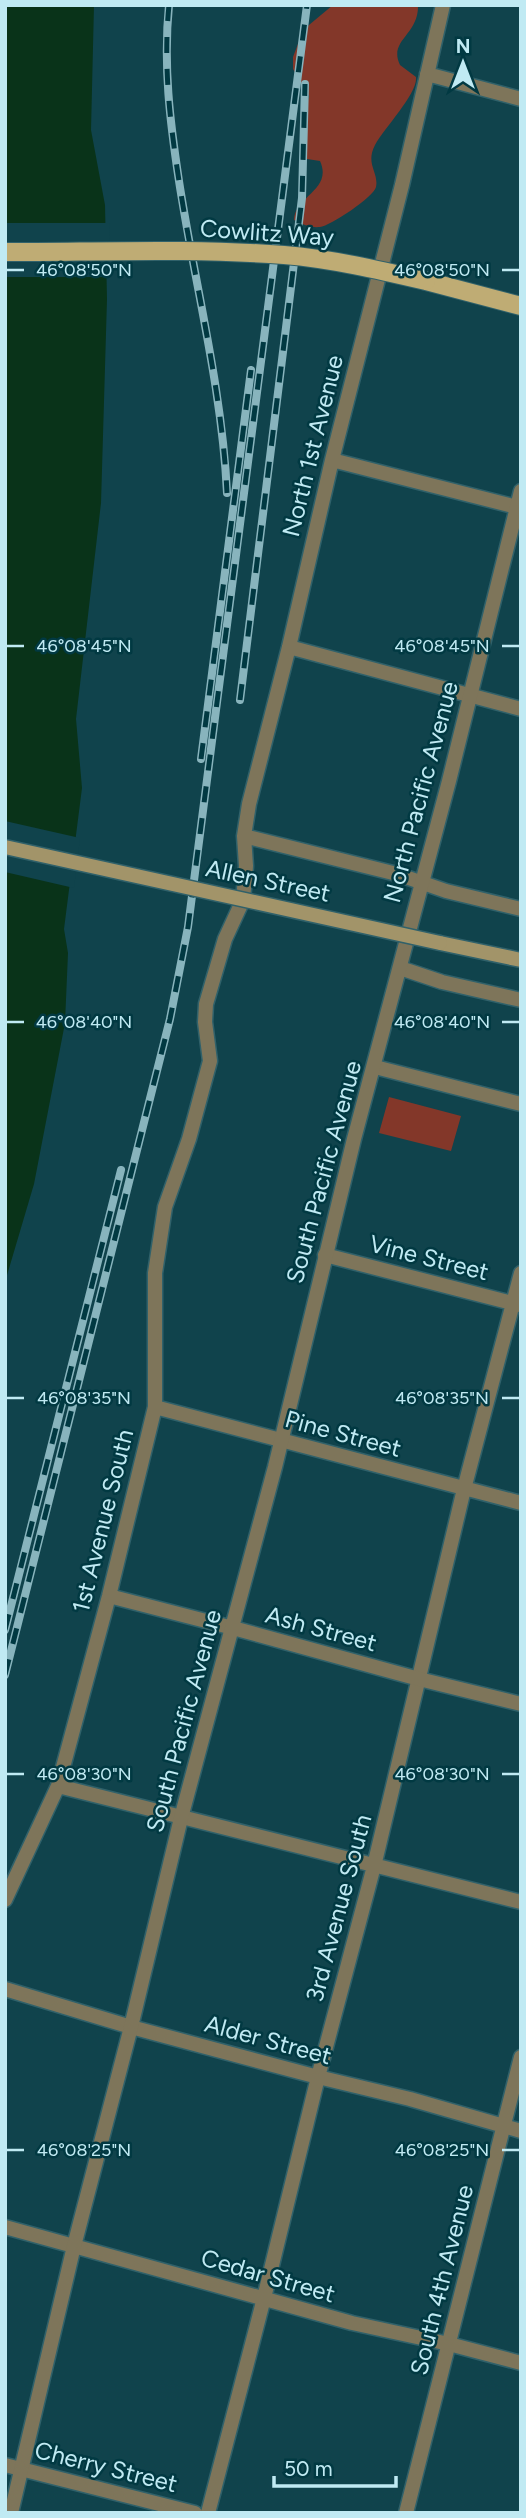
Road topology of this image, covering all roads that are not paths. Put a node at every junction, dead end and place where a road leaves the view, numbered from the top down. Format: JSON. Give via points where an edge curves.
{"nodes":[{"id":1,"x":443,"y":5,"type":"edge"},
{"id":2,"x":427,"y":74,"type":"junction"},
{"id":3,"x":521,"y":99,"type":"edge"},
{"id":4,"x":5,"y":252,"type":"edge"},
{"id":5,"x":521,"y":306,"type":"edge"},
{"id":6,"x":332,"y":460,"type":"junction"},
{"id":7,"x":521,"y":491,"type":"edge"},
{"id":8,"x":519,"y":507,"type":"edge"},
{"id":9,"x":289,"y":647,"type":"junction"},
{"id":10,"x":470,"y":695,"type":"junction"},
{"id":11,"x":521,"y":709,"type":"edge"},
{"id":12,"x":244,"y":836,"type":"junction"},
{"id":13,"x":5,"y":847,"type":"edge"},
{"id":14,"x":422,"y":882,"type":"junction"},
{"id":15,"x":243,"y":900,"type":"joint"},
{"id":16,"x":521,"y":909,"type":"edge"},
{"id":17,"x":405,"y":942,"type":"joint"},
{"id":18,"x":521,"y":960,"type":"edge"},
{"id":19,"x":400,"y":968,"type":"junction"},
{"id":20,"x":521,"y":1000,"type":"edge"},
{"id":21,"x":375,"y":1067,"type":"junction"},
{"id":22,"x":521,"y":1104,"type":"edge"},
{"id":23,"x":325,"y":1255,"type":"junction"},
{"id":24,"x":521,"y":1273,"type":"edge"},
{"id":25,"x":517,"y":1304,"type":"edge"},
{"id":26,"x":155,"y":1407,"type":"junction"},
{"id":27,"x":281,"y":1441,"type":"junction"},
{"id":28,"x":464,"y":1489,"type":"junction"},
{"id":29,"x":521,"y":1503,"type":"edge"},
{"id":30,"x":109,"y":1596,"type":"junction"},
{"id":31,"x":233,"y":1628,"type":"junction"},
{"id":32,"x":419,"y":1679,"type":"junction"},
{"id":33,"x":521,"y":1704,"type":"edge"},
{"id":34,"x":58,"y":1786,"type":"junction"},
{"id":35,"x":181,"y":1818,"type":"junction"},
{"id":36,"x":374,"y":1866,"type":"junction"},
{"id":37,"x":5,"y":1900,"type":"edge"},
{"id":38,"x":521,"y":1902,"type":"edge"},
{"id":39,"x":5,"y":1989,"type":"edge"},
{"id":40,"x":131,"y":2027,"type":"junction"},
{"id":41,"x":521,"y":2057,"type":"edge"},
{"id":42,"x":318,"y":2077,"type":"junction"},
{"id":43,"x":503,"y":2126,"type":"junction"},
{"id":44,"x":521,"y":2131,"type":"edge"},
{"id":45,"x":5,"y":2227,"type":"edge"},
{"id":46,"x":74,"y":2246,"type":"junction"},
{"id":47,"x":264,"y":2298,"type":"junction"},
{"id":48,"x":449,"y":2344,"type":"junction"},
{"id":49,"x":521,"y":2363,"type":"edge"},
{"id":50,"x":5,"y":2465,"type":"edge"},
{"id":51,"x":22,"y":2469,"type":"junction"},
{"id":52,"x":10,"y":2513,"type":"edge"},
{"id":53,"x":195,"y":2513,"type":"edge"},
{"id":54,"x":208,"y":2513,"type":"edge"},
{"id":55,"x":407,"y":2513,"type":"edge"}],
"edges":[{"from":1,"to":2,"type":"street","name":"North 1st Avenue"},
{"from":2,"to":3,"type":"street"},
{"from":2,"to":6,"type":"street","name":"North 1st Avenue"},
{"from":4,"to":5,"type":"main road","name":"Cowlitz Way","bridge":true,"via":[[284,255],[426,281]]},
{"from":6,"to":8,"type":"street"},
{"from":6,"to":9,"type":"street","name":"North 1st Avenue"},
{"from":7,"to":8,"type":"street","name":"North Pacific Avenue"},
{"from":8,"to":10,"type":"street","name":"North Pacific Avenue"},
{"from":9,"to":10,"type":"street"},
{"from":9,"to":12,"type":"street","name":"North 1st Avenue"},
{"from":10,"to":11,"type":"street"},
{"from":10,"to":14,"type":"street","name":"North Pacific Avenue"},
{"from":12,"to":14,"type":"street","name":"Allen Street"},
{"from":12,"to":15,"type":"street","name":"North 1st Avenue"},
{"from":13,"to":18,"type":"main road","name":"Allen Street","bridge":true},
{"from":14,"to":16,"type":"street","name":"Allen Street"},
{"from":14,"to":17,"type":"street","name":"North Pacific Avenue"},
{"from":15,"to":26,"type":"street","name":"1st Avenue South","via":[[225,939],[206,1004],[209,1061],[165,1207],[155,1273]]},
{"from":17,"to":19,"type":"street","name":"South Pacific Avenue"},
{"from":19,"to":20,"type":"street"},
{"from":19,"to":21,"type":"street","name":"South Pacific Avenue"},
{"from":21,"to":22,"type":"street"},
{"from":21,"to":23,"type":"street","name":"South Pacific Avenue"},
{"from":23,"to":25,"type":"street","name":"Vine Street"},
{"from":23,"to":27,"type":"street","name":"South Pacific Avenue"},
{"from":24,"to":25,"type":"street","name":"3rd Avenue South"},
{"from":25,"to":28,"type":"street","name":"3rd Avenue South"},
{"from":26,"to":27,"type":"street","name":"Pine Street"},
{"from":26,"to":30,"type":"street","name":"1st Avenue South"},
{"from":27,"to":28,"type":"street","name":"Pine Street"},
{"from":27,"to":31,"type":"street","name":"South Pacific Avenue"},
{"from":28,"to":29,"type":"street","name":"Pine Street"},
{"from":28,"to":32,"type":"street","name":"3rd Avenue South"},
{"from":30,"to":31,"type":"street","name":"Ash Street"},
{"from":30,"to":34,"type":"street","name":"1st Avenue South"},
{"from":31,"to":32,"type":"street","name":"Ash Street"},
{"from":31,"to":35,"type":"street","name":"South Pacific Avenue"},
{"from":32,"to":33,"type":"street","name":"Ash Street"},
{"from":32,"to":36,"type":"street","name":"3rd Avenue South"},
{"from":34,"to":35,"type":"street"},
{"from":34,"to":37,"type":"street","name":"1st Avenue South"},
{"from":35,"to":36,"type":"street"},
{"from":35,"to":40,"type":"street","name":"South Pacific Avenue"},
{"from":36,"to":38,"type":"street"},
{"from":36,"to":42,"type":"street","name":"3rd Avenue South"},
{"from":39,"to":40,"type":"street","name":"Alder Street"},
{"from":40,"to":42,"type":"street","name":"Alder Street"},
{"from":40,"to":46,"type":"street","name":"South Pacific Avenue"},
{"from":41,"to":43,"type":"street","name":"South 4th Avenue"},
{"from":42,"to":43,"type":"street","name":"Alder Street"},
{"from":42,"to":47,"type":"street","name":"3rd Avenue South"},
{"from":43,"to":44,"type":"street","name":"Alder Street"},
{"from":43,"to":48,"type":"street","name":"South 4th Avenue"},
{"from":45,"to":46,"type":"street","name":"Cedar Street"},
{"from":46,"to":47,"type":"street","name":"Cedar Street"},
{"from":46,"to":51,"type":"street","name":"South Pacific Avenue"},
{"from":47,"to":48,"type":"street","name":"Cedar Street"},
{"from":47,"to":54,"type":"street","name":"3rd Avenue South"},
{"from":48,"to":49,"type":"street","name":"Cedar Street"},
{"from":48,"to":55,"type":"street","name":"South 4th Avenue"},
{"from":50,"to":51,"type":"street","name":"Cherry Street"},
{"from":51,"to":52,"type":"street","name":"South Pacific Avenue"},
{"from":51,"to":53,"type":"street","name":"Cherry Street"}]}
